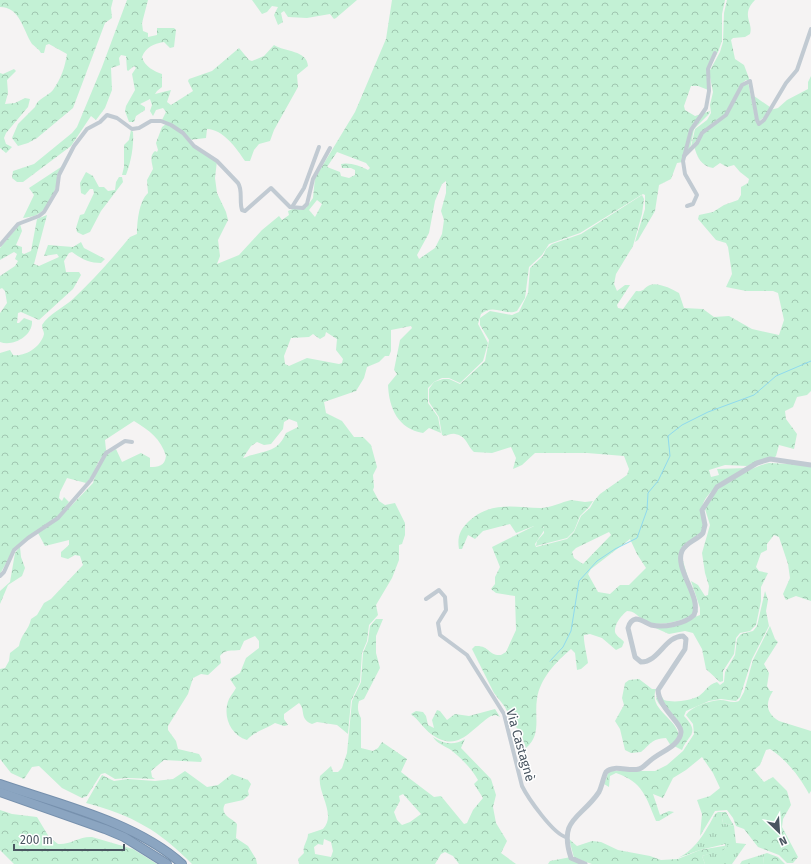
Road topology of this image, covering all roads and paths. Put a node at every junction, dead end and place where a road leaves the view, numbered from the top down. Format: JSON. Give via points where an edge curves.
{"nodes":[{"id":1,"x":811,"y":29,"type":"edge"},
{"id":2,"x":715,"y":53,"type":"dead end"},
{"id":3,"x":319,"y":147,"type":"dead end"},
{"id":4,"x":330,"y":148,"type":"dead end"},
{"id":5,"x":684,"y":156,"type":"junction"},
{"id":6,"x":688,"y":206,"type":"dead end"},
{"id":7,"x":292,"y":207,"type":"junction"},
{"id":8,"x":0,"y":245,"type":"edge"},
{"id":9,"x":132,"y":442,"type":"dead end"},
{"id":10,"x":811,"y":465,"type":"edge"},
{"id":11,"x":0,"y":576,"type":"edge"},
{"id":12,"x":426,"y":599,"type":"dead end"},
{"id":13,"x":0,"y":784,"type":"edge"},
{"id":14,"x":0,"y":792,"type":"edge"},
{"id":15,"x":566,"y":837,"type":"junction"},
{"id":16,"x":167,"y":864,"type":"edge"},
{"id":17,"x":182,"y":864,"type":"edge"},
{"id":18,"x":585,"y":864,"type":"edge"}],
"edges":[{"from":1,"to":5,"type":"street","via":[[797,70],[786,83],[764,120],[759,124],[750,81],[746,81],[726,115],[702,132],[697,143]]},
{"from":2,"to":5,"type":"street","via":[[708,69],[709,91],[706,108],[691,130]]},
{"from":3,"to":7,"type":"street","via":[[304,188]]},
{"from":4,"to":7,"type":"street","via":[[313,179],[307,204],[303,208]]},
{"from":5,"to":6,"type":"street","via":[[685,174],[697,195],[693,204]]},
{"from":7,"to":8,"type":"street","via":[[271,188],[246,211],[242,210],[238,183],[217,161],[194,146],[176,128],[151,121],[132,129],[109,115],[87,129],[74,146],[59,175],[57,190],[44,212],[18,224]]},
{"from":9,"to":11,"type":"street","via":[[114,446],[106,453],[92,480],[58,518],[14,550]]},
{"from":10,"to":15,"type":"street","via":[[770,459],[762,461],[719,485],[704,506],[703,533],[685,547],[681,554],[696,606],[694,615],[690,619],[660,626],[636,619],[630,622],[628,627],[635,657],[642,662],[650,660],[676,637],[683,636],[686,639],[684,649],[658,690],[664,709],[680,727],[680,736],[672,746],[640,769],[607,771],[599,791],[576,816]]},
{"from":12,"to":15,"type":"street","name":"Via Castagnè","via":[[439,590],[445,597],[446,610],[437,627],[440,635],[461,649],[473,664],[504,714],[526,794],[556,831]]},
{"from":13,"to":17,"type":"highway","via":[[128,830],[161,847]]},
{"from":14,"to":16,"type":"highway","via":[[112,832]]},
{"from":15,"to":18,"type":"street","via":[[571,858]]}]}
